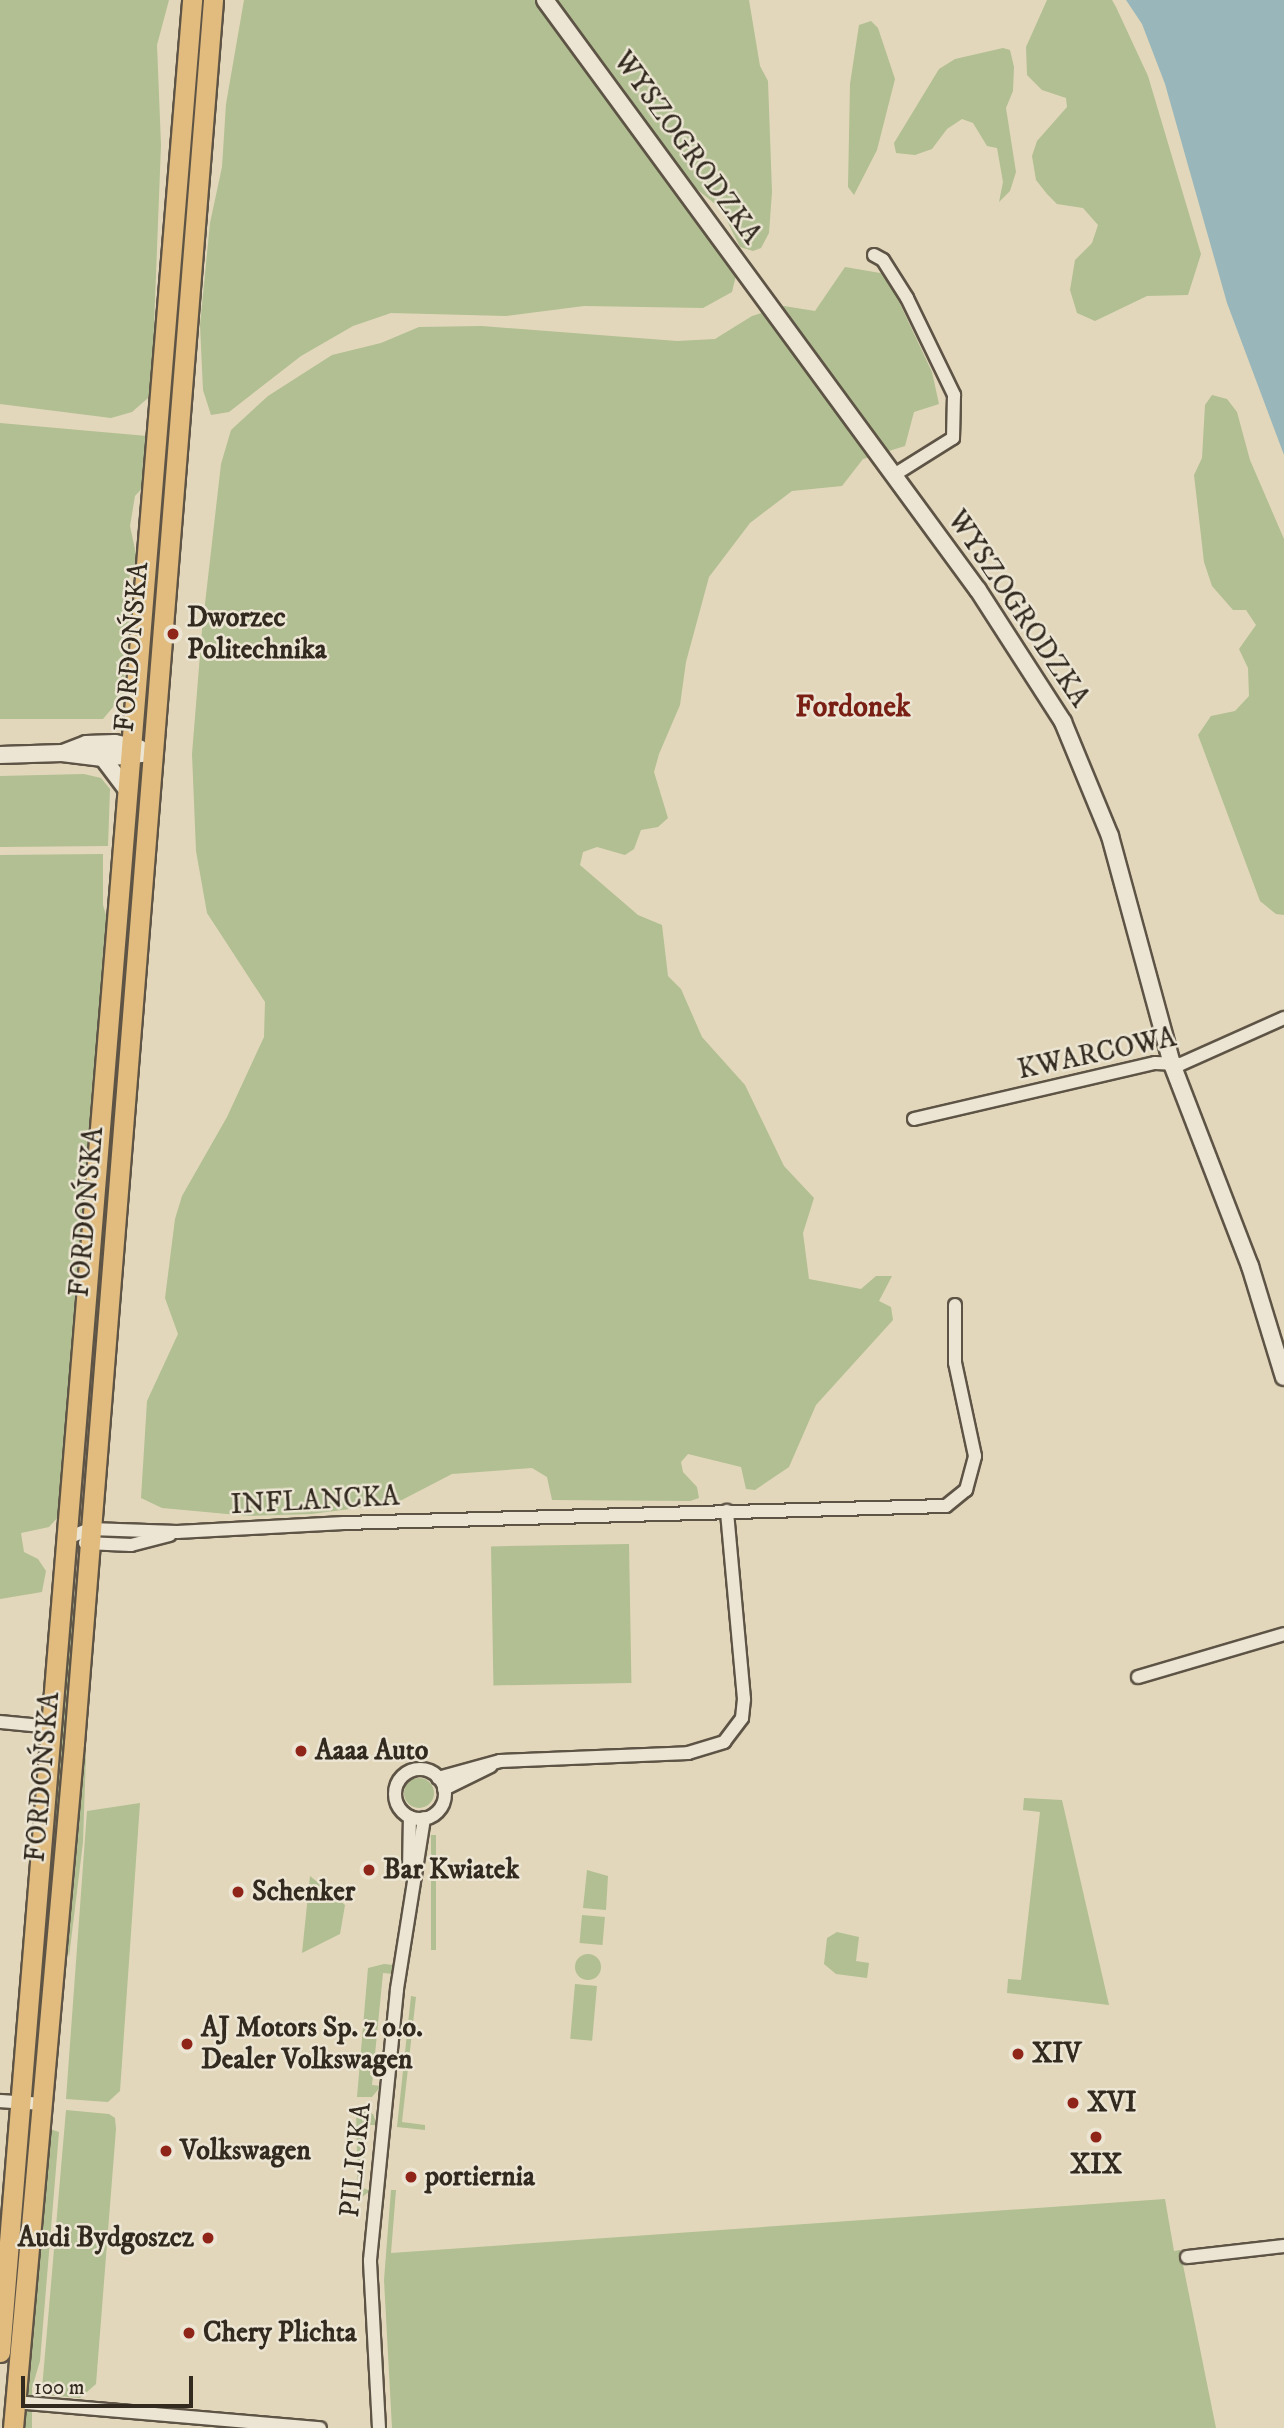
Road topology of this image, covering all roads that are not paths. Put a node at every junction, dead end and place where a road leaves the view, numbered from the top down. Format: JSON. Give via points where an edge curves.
{"nodes":[{"id":1,"x":192,"y":0,"type":"edge"},
{"id":2,"x":213,"y":0,"type":"edge"},
{"id":3,"x":545,"y":0,"type":"edge"},
{"id":4,"x":874,"y":256,"type":"dead end"},
{"id":5,"x":894,"y":475,"type":"junction"},
{"id":6,"x":130,"y":749,"type":"junction"},
{"id":7,"x":62,"y":753,"type":"junction"},
{"id":8,"x":151,"y":753,"type":"junction"},
{"id":9,"x":0,"y":755,"type":"edge"},
{"id":10,"x":103,"y":758,"type":"junction"},
{"id":11,"x":127,"y":790,"type":"junction"},
{"id":12,"x":1284,"y":1018,"type":"edge"},
{"id":13,"x":1172,"y":1064,"type":"junction"},
{"id":14,"x":917,"y":1123,"type":"dead end"},
{"id":15,"x":955,"y":1305,"type":"dead end"},
{"id":16,"x":1284,"y":1377,"type":"edge"},
{"id":17,"x":727,"y":1511,"type":"junction"},
{"id":18,"x":177,"y":1532,"type":"junction"},
{"id":19,"x":89,"y":1537,"type":"junction"},
{"id":20,"x":65,"y":1539,"type":"junction"},
{"id":21,"x":113,"y":1546,"type":"junction"},
{"id":22,"x":87,"y":1575,"type":"junction"},
{"id":23,"x":1284,"y":1634,"type":"edge"},
{"id":24,"x":1138,"y":1677,"type":"dead end"},
{"id":25,"x":0,"y":1721,"type":"edge"},
{"id":26,"x":51,"y":1727,"type":"junction"},
{"id":27,"x":441,"y":1783,"type":"junction"},
{"id":28,"x":410,"y":1816,"type":"junction"},
{"id":29,"x":424,"y":1818,"type":"junction"},
{"id":30,"x":409,"y":1898,"type":"junction"},
{"id":31,"x":10,"y":2101,"type":"edge"},
{"id":32,"x":44,"y":2104,"type":"junction"},
{"id":33,"x":1284,"y":2246,"type":"edge"},
{"id":34,"x":1187,"y":2257,"type":"dead end"},
{"id":35,"x":0,"y":2352,"type":"edge"},
{"id":36,"x":15,"y":2402,"type":"junction"},
{"id":37,"x":13,"y":2428,"type":"edge"},
{"id":38,"x":320,"y":2428,"type":"edge"},
{"id":39,"x":379,"y":2428,"type":"edge"}],
"edges":[{"from":1,"to":6,"type":"main road","name":"FORDOŃSKA"},
{"from":2,"to":8,"type":"main road","name":"FORDOŃSKA"},
{"from":3,"to":5,"type":"street","name":"WYSZOGRODZKA"},
{"from":4,"to":5,"type":"street","via":[[883,260],[907,298],[954,395],[953,438]]},
{"from":5,"to":13,"type":"street","name":"WYSZOGRODZKA","via":[[1019,648],[1078,753],[1119,862]]},
{"from":6,"to":7,"type":"street","via":[[86,744]]},
{"from":6,"to":8,"type":"street"},
{"from":6,"to":10,"type":"street"},
{"from":6,"to":11,"type":"main road","name":"FORDOŃSKA"},
{"from":7,"to":9,"type":"street"},
{"from":7,"to":10,"type":"street"},
{"from":8,"to":19,"type":"main road","name":"FORDOŃSKA"},
{"from":10,"to":11,"type":"street"},
{"from":11,"to":20,"type":"main road","name":"FORDOŃSKA"},
{"from":12,"to":13,"type":"street","name":"KWARCOWA"},
{"from":13,"to":14,"type":"street","name":"KWARCOWA","via":[[1155,1063]]},
{"from":13,"to":16,"type":"street","name":"WYSZOGRODZKA","via":[[1250,1266]]},
{"from":15,"to":17,"type":"street","name":"INFLANCKA","via":[[955,1363],[975,1456],[969,1484],[956,1501],[935,1508]]},
{"from":17,"to":18,"type":"street","name":"INFLANCKA"},
{"from":17,"to":27,"type":"street","via":[[744,1699],[734,1733],[714,1748],[688,1753],[500,1761]]},
{"from":18,"to":19,"type":"street","name":"INFLANCKA"},
{"from":18,"to":21,"type":"street","name":"INFLANCKA"},
{"from":19,"to":20,"type":"street"},
{"from":19,"to":21,"type":"street","name":"INFLANCKA"},
{"from":19,"to":22,"type":"main road","name":"FORDOŃSKA"},
{"from":20,"to":26,"type":"main road","name":"FORDOŃSKA"},
{"from":21,"to":22,"type":"street"},
{"from":22,"to":32,"type":"main road","name":"FORDOŃSKA"},
{"from":23,"to":24,"type":"street"},
{"from":25,"to":26,"type":"street"},
{"from":26,"to":31,"type":"main road","name":"FORDOŃSKA"},
{"from":27,"to":28,"type":"street","via":[[421,1769],[399,1780],[396,1800]]},
{"from":27,"to":29,"type":"street","via":[[442,1804]]},
{"from":28,"to":29,"type":"street"},
{"from":28,"to":30,"type":"street","name":"PILICKA"},
{"from":29,"to":30,"type":"street","name":"PILICKA"},
{"from":30,"to":39,"type":"street","name":"PILICKA","via":[[370,2260]]},
{"from":31,"to":32,"type":"street"},
{"from":31,"to":35,"type":"main road","name":"FORDOŃSKA"},
{"from":32,"to":36,"type":"main road","name":"FORDOŃSKA"},
{"from":33,"to":34,"type":"street"},
{"from":36,"to":37,"type":"main road","name":"FORDOŃSKA"},
{"from":36,"to":38,"type":"street"}]}
